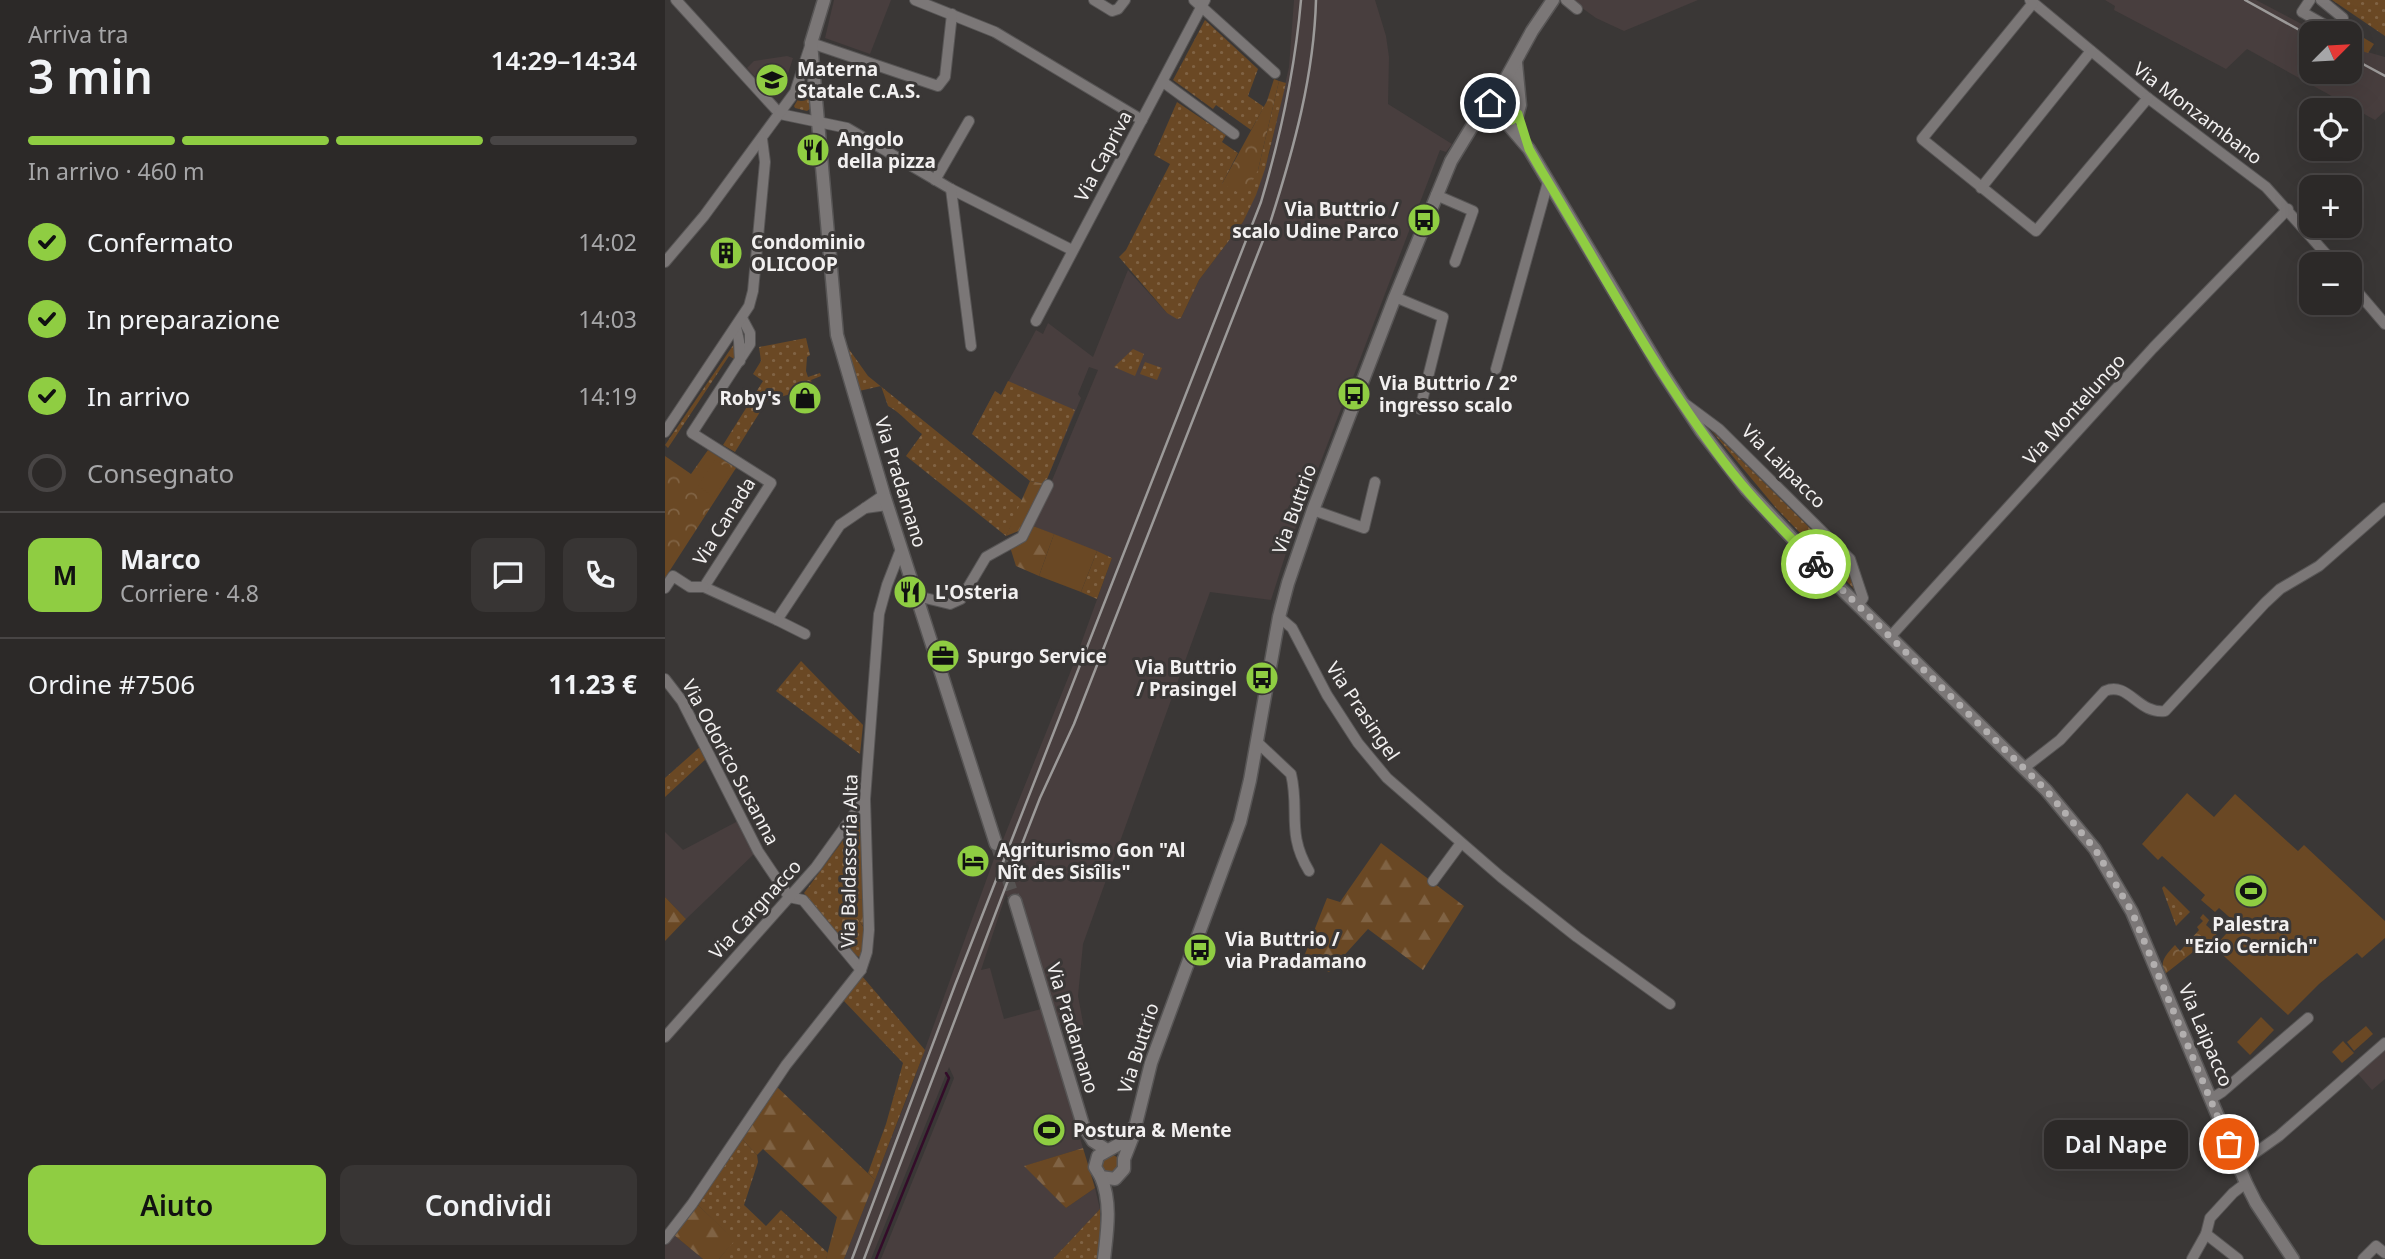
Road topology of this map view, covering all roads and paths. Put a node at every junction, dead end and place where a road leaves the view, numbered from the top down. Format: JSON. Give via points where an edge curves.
{"nodes":[{"id":1,"x":676,"y":0,"type":"edge"},
{"id":2,"x":824,"y":0,"type":"edge"},
{"id":3,"x":915,"y":0,"type":"edge"},
{"id":4,"x":1094,"y":0,"type":"edge"},
{"id":5,"x":1125,"y":0,"type":"edge"},
{"id":6,"x":1553,"y":0,"type":"edge"},
{"id":7,"x":1566,"y":0,"type":"edge"},
{"id":8,"x":2310,"y":0,"type":"edge"},
{"id":9,"x":2321,"y":0,"type":"edge"},
{"id":10,"x":2032,"y":1,"type":"edge"},
{"id":11,"x":1200,"y":2,"type":"edge"},
{"id":12,"x":1577,"y":9,"type":"dead end"},
{"id":13,"x":952,"y":14,"type":"junction"},
{"id":14,"x":811,"y":43,"type":"junction"},
{"id":15,"x":2091,"y":51,"type":"junction"},
{"id":16,"x":1516,"y":59,"type":"junction"},
{"id":17,"x":1275,"y":73,"type":"dead end"},
{"id":18,"x":1163,"y":82,"type":"junction"},
{"id":19,"x":1494,"y":98,"type":"junction"},
{"id":20,"x":2148,"y":98,"type":"junction"},
{"id":21,"x":1519,"y":107,"type":"junction"},
{"id":22,"x":780,"y":114,"type":"junction"},
{"id":23,"x":1142,"y":120,"type":"junction"},
{"id":24,"x":1500,"y":120,"type":"junction"},
{"id":25,"x":818,"y":121,"type":"junction"},
{"id":26,"x":969,"y":121,"type":"dead end"},
{"id":27,"x":1474,"y":123,"type":"junction"},
{"id":28,"x":1234,"y":134,"type":"dead end"},
{"id":29,"x":762,"y":139,"type":"junction"},
{"id":30,"x":1529,"y":149,"type":"junction"},
{"id":31,"x":935,"y":180,"type":"junction"},
{"id":32,"x":1548,"y":182,"type":"junction"},
{"id":33,"x":1981,"y":188,"type":"junction"},
{"id":34,"x":951,"y":189,"type":"junction"},
{"id":35,"x":1436,"y":195,"type":"junction"},
{"id":36,"x":2288,"y":209,"type":"junction"},
{"id":37,"x":1072,"y":250,"type":"junction"},
{"id":38,"x":2325,"y":252,"type":"edge"},
{"id":39,"x":665,"y":262,"type":"edge"},
{"id":40,"x":1455,"y":262,"type":"dead end"},
{"id":41,"x":2362,"y":297,"type":"edge"},
{"id":42,"x":1395,"y":298,"type":"junction"},
{"id":43,"x":743,"y":318,"type":"junction"},
{"id":44,"x":1035,"y":321,"type":"dead end"},
{"id":45,"x":2385,"y":324,"type":"edge"},
{"id":46,"x":736,"y":327,"type":"junction"},
{"id":47,"x":971,"y":346,"type":"dead end"},
{"id":48,"x":740,"y":363,"type":"junction"},
{"id":49,"x":1496,"y":369,"type":"dead end"},
{"id":50,"x":1681,"y":400,"type":"junction"},
{"id":51,"x":1420,"y":409,"type":"dead end"},
{"id":52,"x":665,"y":432,"type":"edge"},
{"id":53,"x":1375,"y":482,"type":"dead end"},
{"id":54,"x":1048,"y":485,"type":"dead end"},
{"id":55,"x":886,"y":500,"type":"junction"},
{"id":56,"x":2385,"y":508,"type":"edge"},
{"id":57,"x":1313,"y":510,"type":"junction"},
{"id":58,"x":901,"y":549,"type":"junction"},
{"id":59,"x":704,"y":587,"type":"junction"},
{"id":60,"x":665,"y":588,"type":"edge"},
{"id":61,"x":916,"y":596,"type":"junction"},
{"id":62,"x":1858,"y":606,"type":"junction"},
{"id":63,"x":1279,"y":617,"type":"junction"},
{"id":64,"x":777,"y":620,"type":"junction"},
{"id":65,"x":805,"y":634,"type":"dead end"},
{"id":66,"x":1890,"y":637,"type":"junction"},
{"id":67,"x":665,"y":679,"type":"edge"},
{"id":68,"x":1257,"y":742,"type":"junction"},
{"id":69,"x":2024,"y":768,"type":"junction"},
{"id":70,"x":865,"y":799,"type":"junction"},
{"id":71,"x":1461,"y":843,"type":"junction"},
{"id":72,"x":996,"y":844,"type":"tunnel mouth"},
{"id":73,"x":1309,"y":871,"type":"dead end"},
{"id":74,"x":1433,"y":881,"type":"dead end"},
{"id":75,"x":789,"y":897,"type":"junction"},
{"id":76,"x":1015,"y":901,"type":"tunnel mouth"},
{"id":77,"x":861,"y":970,"type":"junction"},
{"id":78,"x":1670,"y":1004,"type":"dead end"},
{"id":79,"x":2308,"y":1018,"type":"dead end"},
{"id":80,"x":665,"y":1037,"type":"edge"},
{"id":81,"x":2385,"y":1043,"type":"edge"},
{"id":82,"x":2211,"y":1099,"type":"junction"},
{"id":83,"x":1083,"y":1125,"type":"junction"},
{"id":84,"x":1134,"y":1128,"type":"junction"},
{"id":85,"x":1108,"y":1150,"type":"junction"},
{"id":86,"x":1123,"y":1159,"type":"junction"},
{"id":87,"x":1095,"y":1164,"type":"junction"},
{"id":88,"x":2238,"y":1165,"type":"junction"},
{"id":89,"x":1121,"y":1175,"type":"junction"},
{"id":90,"x":1101,"y":1177,"type":"junction"},
{"id":91,"x":2246,"y":1184,"type":"junction"},
{"id":92,"x":1108,"y":1217,"type":"junction"},
{"id":93,"x":2206,"y":1234,"type":"junction"},
{"id":94,"x":665,"y":1239,"type":"edge"},
{"id":95,"x":2385,"y":1254,"type":"edge"},
{"id":96,"x":2292,"y":1258,"type":"edge"},
{"id":97,"x":1104,"y":1259,"type":"edge"},
{"id":98,"x":2192,"y":1259,"type":"edge"},
{"id":99,"x":2238,"y":1259,"type":"edge"},
{"id":100,"x":2363,"y":1259,"type":"edge"}],
"edges":[{"from":1,"to":22,"type":"street"},
{"from":2,"to":14,"type":"street"},
{"from":3,"to":13,"type":"street"},
{"from":4,"to":5,"type":"street","via":[[1112,11]]},
{"from":6,"to":16,"type":"street","name":"Via Buttrio"},
{"from":7,"to":12,"type":"street"},
{"from":8,"to":9,"type":"street","via":[[2302,12],[2334,30],[2343,18]]},
{"from":10,"to":15,"type":"street","name":"Via Monzambano"},
{"from":10,"to":33,"type":"street","via":[[1921,139]]},
{"from":11,"to":17,"type":"street"},
{"from":11,"to":18,"type":"street","name":"Via Capriva"},
{"from":13,"to":14,"type":"street","via":[[941,84],[931,85]]},
{"from":13,"to":23,"type":"street","via":[[995,32]]},
{"from":14,"to":22,"type":"street","via":[[795,92]]},
{"from":14,"to":25,"type":"street","name":"Via Pradamano"},
{"from":15,"to":20,"type":"street","name":"Via Monzambano"},
{"from":15,"to":33,"type":"street"},
{"from":16,"to":19,"type":"street","name":"Via Buttrio"},
{"from":16,"to":21,"type":"street"},
{"from":18,"to":23,"type":"street","name":"Via Capriva"},
{"from":18,"to":28,"type":"street"},
{"from":19,"to":21,"type":"street","via":[[1509,92]]},
{"from":19,"to":24,"type":"street","via":[[1490,111]]},
{"from":19,"to":27,"type":"street","name":"Via Buttrio"},
{"from":20,"to":33,"type":"street","via":[[2036,231]]},
{"from":20,"to":36,"type":"street","name":"Via Monzambano","via":[[2238,164]]},
{"from":21,"to":24,"type":"street","via":[[1513,120]]},
{"from":21,"to":30,"type":"street","name":"Via Laipacco"},
{"from":22,"to":25,"type":"street"},
{"from":22,"to":29,"type":"street"},
{"from":23,"to":37,"type":"street","name":"Via Capriva"},
{"from":24,"to":27,"type":"street"},
{"from":24,"to":30,"type":"street","name":"Via Laipacco"},
{"from":25,"to":31,"type":"street","via":[[847,128]]},
{"from":25,"to":55,"type":"street","name":"Via Pradamano","via":[[837,335]]},
{"from":26,"to":31,"type":"street"},
{"from":27,"to":35,"type":"street","name":"Via Buttrio"},
{"from":29,"to":39,"type":"street"},
{"from":29,"to":43,"type":"street","via":[[765,162],[753,291]]},
{"from":30,"to":32,"type":"street","name":"Via Laipacco"},
{"from":31,"to":34,"type":"street"},
{"from":32,"to":49,"type":"street"},
{"from":32,"to":50,"type":"street","name":"Via Laipacco"},
{"from":34,"to":37,"type":"street"},
{"from":34,"to":47,"type":"street"},
{"from":35,"to":40,"type":"street","via":[[1473,211]]},
{"from":35,"to":42,"type":"street","name":"Via Buttrio"},
{"from":36,"to":38,"type":"street","name":"Via Monzambano"},
{"from":36,"to":66,"type":"street","name":"Via Montelungo","via":[[2153,348]]},
{"from":37,"to":44,"type":"street","name":"Via Capriva"},
{"from":41,"to":45,"type":"street"},
{"from":42,"to":51,"type":"street","via":[[1443,317]]},
{"from":42,"to":57,"type":"street","name":"Via Buttrio"},
{"from":43,"to":46,"type":"street"},
{"from":43,"to":48,"type":"street","name":"Via Canada","via":[[751,340]]},
{"from":46,"to":48,"type":"street"},
{"from":46,"to":52,"type":"street"},
{"from":48,"to":59,"type":"street","name":"Via Canada","via":[[692,433],[771,483]]},
{"from":50,"to":62,"type":"street","name":"Via Laipacco","via":[[1746,489]]},
{"from":50,"to":62,"type":"street","name":"Via Laipacco","via":[[1719,429],[1850,559],[1863,598]]},
{"from":53,"to":57,"type":"street","via":[[1364,528]]},
{"from":54,"to":61,"type":"street","via":[[1022,537],[986,557],[958,602]]},
{"from":55,"to":58,"type":"street","name":"Via Pradamano"},
{"from":55,"to":64,"type":"street","via":[[840,525]]},
{"from":56,"to":69,"type":"street","via":[[2319,566],[2280,589],[2165,711],[2144,708],[2122,690],[2105,691],[2042,756]]},
{"from":57,"to":63,"type":"street","name":"Via Buttrio"},
{"from":58,"to":61,"type":"street","name":"Via Pradamano"},
{"from":58,"to":70,"type":"street","name":"Via Baldasseria Alta","via":[[879,614]]},
{"from":59,"to":60,"type":"street","name":"Via Canada","via":[[690,587],[673,576]]},
{"from":59,"to":64,"type":"street","name":"Via Canada"},
{"from":61,"to":72,"type":"street","name":"Via Pradamano"},
{"from":62,"to":66,"type":"street","name":"Via Laipacco"},
{"from":63,"to":68,"type":"street","name":"Via Buttrio"},
{"from":63,"to":71,"type":"street","name":"Via Prasingel","via":[[1292,628],[1358,743],[1412,802]]},
{"from":64,"to":65,"type":"street","name":"Via Canada"},
{"from":66,"to":69,"type":"street","name":"Via Laipacco"},
{"from":67,"to":75,"type":"street","name":"Via Odorico Susanna","via":[[682,701],[758,851]]},
{"from":68,"to":73,"type":"street","via":[[1291,774],[1295,838]]},
{"from":68,"to":84,"type":"street","name":"Via Buttrio","via":[[1240,822],[1151,1063]]},
{"from":69,"to":82,"type":"street","name":"Via Laipacco","via":[[2075,822],[2114,878]]},
{"from":70,"to":75,"type":"street","name":"Via Cargnacco"},
{"from":70,"to":77,"type":"street","name":"Via Baldasseria Alta","via":[[869,930]]},
{"from":71,"to":74,"type":"street"},
{"from":71,"to":78,"type":"street","name":"Via Prasingel","via":[[1577,937]]},
{"from":75,"to":77,"type":"street","via":[[803,901]]},
{"from":75,"to":80,"type":"street","name":"Via Cargnacco"},
{"from":76,"to":83,"type":"street","name":"Via Pradamano"},
{"from":77,"to":94,"type":"street","name":"Via Baldasseria Alta","via":[[786,1065]]},
{"from":79,"to":82,"type":"street"},
{"from":81,"to":88,"type":"street","via":[[2279,1136]]},
{"from":82,"to":88,"type":"street","name":"Via Laipacco"},
{"from":83,"to":85,"type":"street","name":"Via Pradamano","via":[[1093,1141]]},
{"from":83,"to":87,"type":"street","name":"Via Pradamano"},
{"from":84,"to":85,"type":"street","via":[[1123,1142]]},
{"from":84,"to":86,"type":"street","name":"Via Buttrio"},
{"from":85,"to":86,"type":"street"},
{"from":85,"to":87,"type":"street","via":[[1100,1153]]},
{"from":86,"to":89,"type":"street","name":"Via Buttrio"},
{"from":87,"to":90,"type":"street","name":"Via Buttrio"},
{"from":88,"to":91,"type":"street","name":"Via Laipacco"},
{"from":89,"to":90,"type":"street","via":[[1111,1180]]},
{"from":89,"to":92,"type":"street","name":"Via Buttrio"},
{"from":90,"to":92,"type":"street","name":"Via Buttrio"},
{"from":91,"to":93,"type":"street","via":[[2210,1218]]},
{"from":91,"to":96,"type":"street","name":"Via Laipacco"},
{"from":92,"to":97,"type":"street","name":"Via Buttrio"},
{"from":93,"to":98,"type":"street"},
{"from":93,"to":99,"type":"street"},
{"from":95,"to":100,"type":"street","via":[[2376,1246]]}]}
